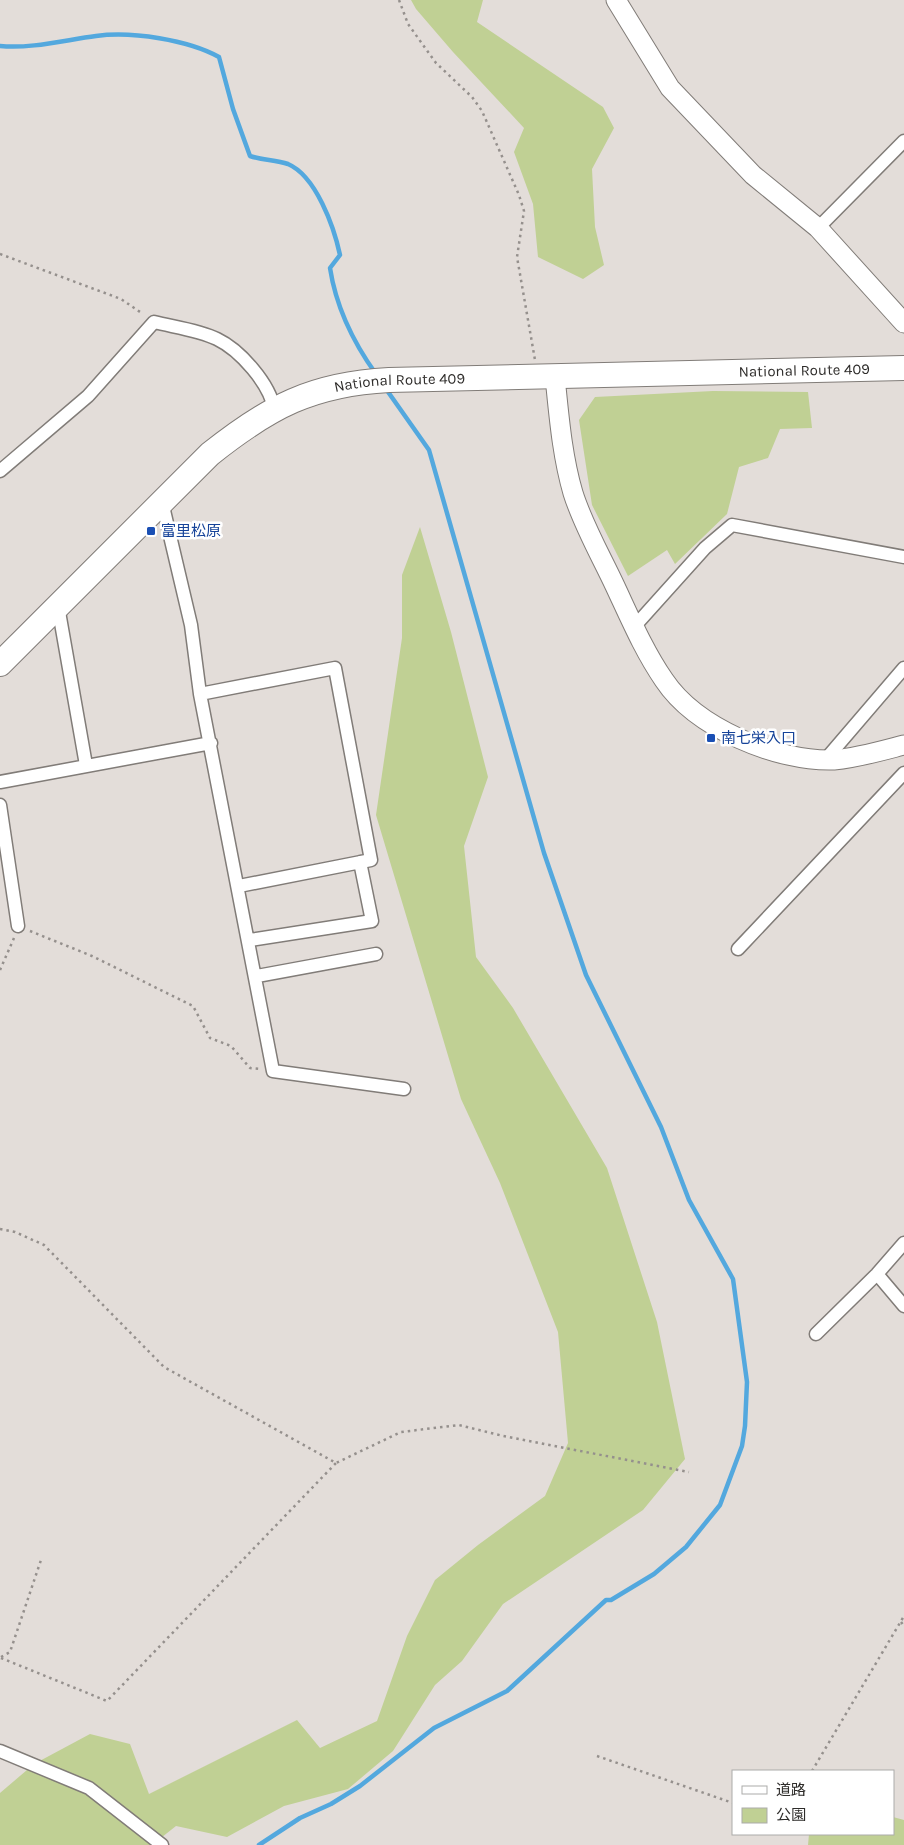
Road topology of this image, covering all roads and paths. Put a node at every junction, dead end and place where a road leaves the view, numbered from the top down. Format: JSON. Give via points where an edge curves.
{"nodes":[{"id":1,"x":399,"y":0,"type":"edge"},
{"id":2,"x":616,"y":0,"type":"edge"},
{"id":3,"x":904,"y":141,"type":"edge"},
{"id":4,"x":818,"y":228,"type":"junction"},
{"id":5,"x":0,"y":254,"type":"edge"},
{"id":6,"x":154,"y":322,"type":"junction"},
{"id":7,"x":904,"y":323,"type":"edge"},
{"id":8,"x":904,"y":368,"type":"edge"},
{"id":9,"x":547,"y":378,"type":"junction"},
{"id":10,"x":274,"y":409,"type":"junction"},
{"id":11,"x":0,"y":471,"type":"edge"},
{"id":12,"x":162,"y":502,"type":"junction"},
{"id":13,"x":904,"y":557,"type":"edge"},
{"id":14,"x":58,"y":606,"type":"junction"},
{"id":15,"x":634,"y":628,"type":"junction"},
{"id":16,"x":0,"y":664,"type":"edge"},
{"id":17,"x":904,"y":668,"type":"edge"},
{"id":18,"x":200,"y":694,"type":"junction"},
{"id":19,"x":211,"y":743,"type":"junction"},
{"id":20,"x":904,"y":745,"type":"edge"},
{"id":21,"x":826,"y":759,"type":"junction"},
{"id":22,"x":86,"y":765,"type":"junction"},
{"id":23,"x":904,"y":773,"type":"edge"},
{"id":24,"x":0,"y":782,"type":"edge"},
{"id":25,"x":0,"y":805,"type":"edge"},
{"id":26,"x":360,"y":862,"type":"junction"},
{"id":27,"x":239,"y":886,"type":"junction"},
{"id":28,"x":18,"y":926,"type":"junction"},
{"id":29,"x":250,"y":940,"type":"junction"},
{"id":30,"x":738,"y":949,"type":"dead end"},
{"id":31,"x":376,"y":954,"type":"dead end"},
{"id":32,"x":0,"y":970,"type":"edge"},
{"id":33,"x":257,"y":976,"type":"junction"},
{"id":34,"x":274,"y":1070,"type":"junction"},
{"id":35,"x":404,"y":1089,"type":"dead end"},
{"id":36,"x":0,"y":1229,"type":"edge"},
{"id":37,"x":904,"y":1243,"type":"edge"},
{"id":38,"x":877,"y":1274,"type":"junction"},
{"id":39,"x":904,"y":1306,"type":"edge"},
{"id":40,"x":816,"y":1334,"type":"dead end"},
{"id":41,"x":336,"y":1463,"type":"junction"},
{"id":42,"x":689,"y":1472,"type":"dead end"},
{"id":43,"x":41,"y":1560,"type":"dead end"},
{"id":44,"x":904,"y":1616,"type":"edge"},
{"id":45,"x":901,"y":1622,"type":"junction"},
{"id":46,"x":904,"y":1626,"type":"edge"},
{"id":47,"x":1,"y":1658,"type":"edge"},
{"id":48,"x":0,"y":1751,"type":"edge"},
{"id":49,"x":597,"y":1756,"type":"dead end"},
{"id":50,"x":813,"y":1770,"type":"edge"},
{"id":51,"x":732,"y":1803,"type":"edge"},
{"id":52,"x":162,"y":1845,"type":"edge"}],
"edges":[{"from":1,"to":9,"type":"path","via":[[408,24],[436,63],[482,111],[519,195],[524,211],[517,257],[523,302]]},
{"from":2,"to":4,"type":"street","via":[[670,88],[753,175]]},
{"from":3,"to":4,"type":"street"},
{"from":4,"to":7,"type":"street"},
{"from":5,"to":6,"type":"path","via":[[121,299]]},
{"from":6,"to":10,"type":"street","via":[[218,339],[250,364],[272,398]]},
{"from":6,"to":11,"type":"street","via":[[88,396]]},
{"from":8,"to":9,"type":"highway","name":"National Route 409"},
{"from":9,"to":10,"type":"highway","name":"National Route 409","via":[[357,382],[307,395]]},
{"from":9,"to":15,"type":"street","via":[[574,494]]},
{"from":10,"to":12,"type":"highway","name":"National Route 409","via":[[210,454]]},
{"from":12,"to":14,"type":"highway","name":"National Route 409"},
{"from":12,"to":18,"type":"street","via":[[191,625]]},
{"from":13,"to":15,"type":"street","via":[[732,525],[705,548]]},
{"from":14,"to":16,"type":"highway","name":"National Route 409"},
{"from":14,"to":22,"type":"street"},
{"from":15,"to":21,"type":"street","via":[[665,682],[693,710],[723,731],[791,756]]},
{"from":17,"to":21,"type":"street"},
{"from":18,"to":19,"type":"street"},
{"from":18,"to":26,"type":"street","via":[[335,668],[371,860]]},
{"from":19,"to":22,"type":"street"},
{"from":19,"to":27,"type":"street"},
{"from":20,"to":21,"type":"street","via":[[871,754]]},
{"from":22,"to":24,"type":"street"},
{"from":23,"to":30,"type":"street"},
{"from":25,"to":28,"type":"street"},
{"from":26,"to":27,"type":"street"},
{"from":26,"to":29,"type":"street","via":[[372,921]]},
{"from":27,"to":29,"type":"street"},
{"from":28,"to":32,"type":"path"},
{"from":28,"to":34,"type":"path","via":[[92,956],[193,1006],[210,1038],[231,1046],[250,1068]]},
{"from":29,"to":33,"type":"street"},
{"from":31,"to":33,"type":"street"},
{"from":33,"to":34,"type":"street"},
{"from":34,"to":35,"type":"street"},
{"from":36,"to":41,"type":"path","via":[[44,1244],[164,1367]]},
{"from":37,"to":38,"type":"street"},
{"from":38,"to":39,"type":"street"},
{"from":38,"to":40,"type":"street"},
{"from":41,"to":42,"type":"path","via":[[402,1432],[459,1425]]},
{"from":41,"to":47,"type":"path","via":[[107,1701]]},
{"from":43,"to":47,"type":"path","via":[[10,1652]]},
{"from":44,"to":45,"type":"path"},
{"from":45,"to":46,"type":"path"},
{"from":45,"to":50,"type":"path"},
{"from":48,"to":52,"type":"street","via":[[89,1788]]},
{"from":49,"to":51,"type":"path"}]}
